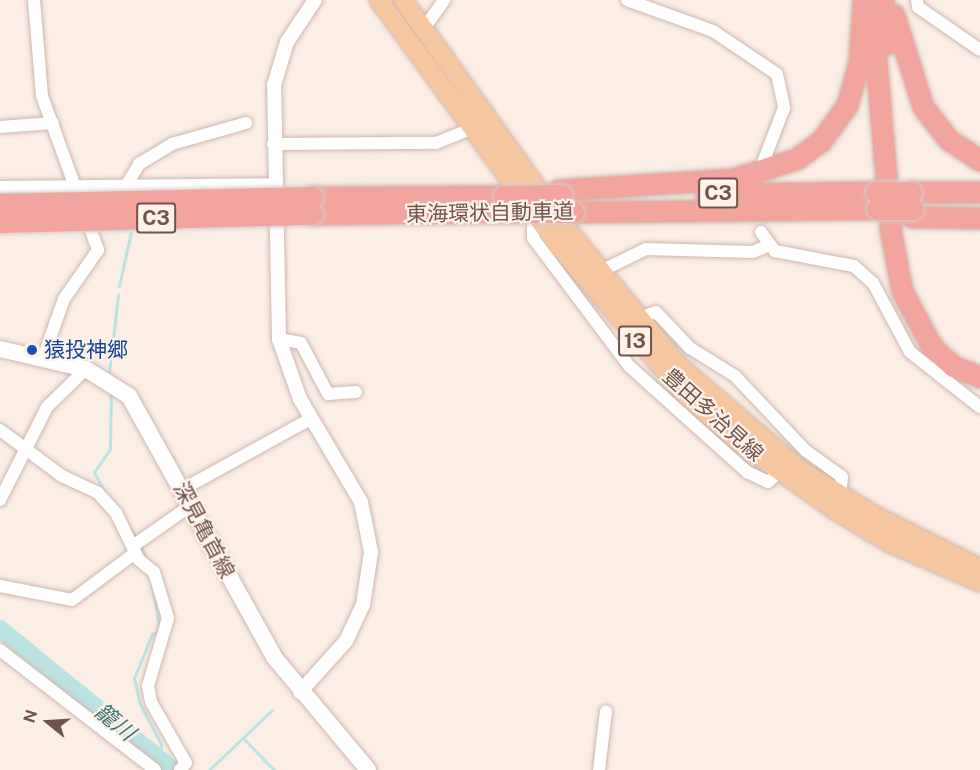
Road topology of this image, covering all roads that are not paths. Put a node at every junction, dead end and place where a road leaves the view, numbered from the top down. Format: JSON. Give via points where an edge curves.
{"nodes":[{"id":1,"x":34,"y":0,"type":"edge"},
{"id":2,"x":315,"y":0,"type":"edge"},
{"id":3,"x":379,"y":0,"type":"edge"},
{"id":4,"x":404,"y":0,"type":"edge"},
{"id":5,"x":444,"y":0,"type":"edge"},
{"id":6,"x":627,"y":0,"type":"edge"},
{"id":7,"x":863,"y":0,"type":"edge"},
{"id":8,"x":870,"y":0,"type":"edge"},
{"id":9,"x":883,"y":0,"type":"edge"},
{"id":10,"x":890,"y":0,"type":"edge"},
{"id":11,"x":917,"y":0,"type":"edge"},
{"id":12,"x":424,"y":28,"type":"junction"},
{"id":13,"x":980,"y":50,"type":"edge"},
{"id":14,"x":52,"y":123,"type":"junction"},
{"id":15,"x":246,"y":123,"type":"dead end"},
{"id":16,"x":0,"y":127,"type":"edge"},
{"id":17,"x":474,"y":128,"type":"junction"},
{"id":18,"x":273,"y":144,"type":"junction"},
{"id":19,"x":980,"y":160,"type":"edge"},
{"id":20,"x":762,"y":165,"type":"dead end"},
{"id":21,"x":273,"y":184,"type":"junction"},
{"id":22,"x":79,"y":186,"type":"junction"},
{"id":23,"x":126,"y":186,"type":"junction"},
{"id":24,"x":0,"y":187,"type":"edge"},
{"id":25,"x":980,"y":192,"type":"edge"},
{"id":26,"x":564,"y":199,"type":"junction"},
{"id":27,"x":503,"y":200,"type":"junction"},
{"id":28,"x":0,"y":204,"type":"edge"},
{"id":29,"x":312,"y":206,"type":"junction"},
{"id":30,"x":877,"y":206,"type":"junction"},
{"id":31,"x":912,"y":206,"type":"junction"},
{"id":32,"x":980,"y":208,"type":"edge"},
{"id":33,"x":980,"y":218,"type":"edge"},
{"id":34,"x":0,"y":222,"type":"edge"},
{"id":35,"x":761,"y":232,"type":"dead end"},
{"id":36,"x":767,"y":246,"type":"junction"},
{"id":37,"x":599,"y":272,"type":"junction"},
{"id":38,"x":637,"y":320,"type":"junction"},
{"id":39,"x":279,"y":339,"type":"junction"},
{"id":40,"x":0,"y":349,"type":"edge"},
{"id":41,"x":43,"y":358,"type":"junction"},
{"id":42,"x":980,"y":362,"type":"edge"},
{"id":43,"x":86,"y":369,"type":"junction"},
{"id":44,"x":980,"y":377,"type":"edge"},
{"id":45,"x":356,"y":392,"type":"dead end"},
{"id":46,"x":980,"y":407,"type":"edge"},
{"id":47,"x":312,"y":417,"type":"junction"},
{"id":48,"x":0,"y":430,"type":"edge"},
{"id":49,"x":30,"y":449,"type":"junction"},
{"id":50,"x":183,"y":489,"type":"junction"},
{"id":51,"x":840,"y":495,"type":"junction"},
{"id":52,"x":0,"y":500,"type":"edge"},
{"id":53,"x":190,"y":506,"type":"junction"},
{"id":54,"x":137,"y":548,"type":"junction"},
{"id":55,"x":980,"y":568,"type":"edge"},
{"id":56,"x":980,"y":582,"type":"edge"},
{"id":57,"x":0,"y":586,"type":"edge"},
{"id":58,"x":0,"y":650,"type":"edge"},
{"id":59,"x":300,"y":692,"type":"junction"},
{"id":60,"x":606,"y":711,"type":"dead end"},
{"id":61,"x":183,"y":766,"type":"edge"},
{"id":62,"x":155,"y":770,"type":"edge"},
{"id":63,"x":368,"y":770,"type":"edge"},
{"id":64,"x":599,"y":770,"type":"edge"}],
"edges":[{"from":1,"to":14,"type":"street","via":[[42,96]]},
{"from":2,"to":18,"type":"street","via":[[297,24],[278,67]]},
{"from":3,"to":17,"type":"main road","name":"豊田多治見線","number":"13"},
{"from":4,"to":12,"type":"main road","name":"豊田多治見線","number":"13"},
{"from":5,"to":12,"type":"street"},
{"from":6,"to":20,"type":"street","via":[[712,31],[777,74],[784,108]]},
{"from":7,"to":26,"type":"highway","via":[[859,62],[847,105],[826,136],[796,159],[733,178]]},
{"from":8,"to":44,"type":"highway","via":[[897,274],[911,314],[932,347],[953,366]]},
{"from":9,"to":42,"type":"highway","via":[[910,271],[938,331],[958,352]]},
{"from":10,"to":19,"type":"highway","via":[[923,107],[949,140]]},
{"from":11,"to":13,"type":"street","via":[[918,8]]},
{"from":12,"to":37,"type":"main road","name":"豊田多治見線","number":"13"},
{"from":14,"to":16,"type":"street"},
{"from":14,"to":22,"type":"street"},
{"from":15,"to":23,"type":"street","via":[[172,144],[139,164]]},
{"from":17,"to":18,"type":"street","via":[[436,143]]},
{"from":17,"to":56,"type":"main road","name":"豊田多治見線","number":"13","via":[[542,221],[657,365],[713,420],[778,473],[890,543]]},
{"from":18,"to":21,"type":"street"},
{"from":21,"to":23,"type":"street"},
{"from":21,"to":39,"type":"street"},
{"from":22,"to":23,"type":"street"},
{"from":22,"to":24,"type":"street"},
{"from":22,"to":41,"type":"street","via":[[98,250],[64,299]]},
{"from":25,"to":31,"type":"highway","name":"東海環状自動車道","number":"C3"},
{"from":26,"to":27,"type":"highway","name":"東海環状自動車道","number":"C3","bridge":true},
{"from":26,"to":30,"type":"highway","name":"東海環状自動車道","number":"C3"},
{"from":26,"to":30,"type":"highway","name":"東海環状自動車道","number":"C3","via":[[715,211]]},
{"from":27,"to":29,"type":"highway","name":"東海環状自動車道","number":"C3"},
{"from":27,"to":29,"type":"highway","name":"東海環状自動車道","number":"C3"},
{"from":28,"to":29,"type":"highway","name":"東海環状自動車道","number":"C3","bridge":true},
{"from":29,"to":34,"type":"highway","name":"東海環状自動車道","number":"C3","bridge":true},
{"from":30,"to":31,"type":"highway","name":"東海環状自動車道","number":"C3","bridge":true},
{"from":31,"to":32,"type":"highway","name":"東海環状自動車道","number":"C3"},
{"from":31,"to":33,"type":"highway"},
{"from":35,"to":36,"type":"street"},
{"from":36,"to":37,"type":"street","via":[[753,252],[646,249]]},
{"from":36,"to":46,"type":"street","via":[[780,254],[825,256],[854,266],[873,283],[910,352]]},
{"from":37,"to":38,"type":"main road","name":"豊田多治見線","number":"13"},
{"from":38,"to":51,"type":"main road","name":"豊田多治見線","number":"13","via":[[737,421]]},
{"from":38,"to":51,"type":"street","via":[[656,312],[690,348],[735,376],[806,451],[842,477]]},
{"from":39,"to":45,"type":"street","via":[[301,343],[328,394]]},
{"from":39,"to":47,"type":"street","via":[[291,381]]},
{"from":40,"to":41,"type":"main road","name":"深見亀首線"},
{"from":41,"to":43,"type":"main road","name":"深見亀首線"},
{"from":43,"to":49,"type":"street","via":[[47,407]]},
{"from":43,"to":50,"type":"main road","name":"深見亀首線","via":[[129,396]]},
{"from":47,"to":50,"type":"street"},
{"from":47,"to":59,"type":"street","via":[[361,502],[371,552],[363,605],[346,641]]},
{"from":48,"to":49,"type":"street"},
{"from":49,"to":52,"type":"street"},
{"from":49,"to":54,"type":"street","via":[[62,476],[98,493]]},
{"from":50,"to":53,"type":"main road","name":"深見亀首線"},
{"from":51,"to":55,"type":"main road","name":"豊田多治見線","number":"13"},
{"from":53,"to":54,"type":"street"},
{"from":53,"to":59,"type":"main road","name":"深見亀首線","via":[[258,631]]},
{"from":54,"to":57,"type":"street","via":[[72,600]]},
{"from":54,"to":61,"type":"street","via":[[154,572],[168,618],[149,674],[150,702]]},
{"from":58,"to":62,"type":"street"},
{"from":59,"to":63,"type":"main road","name":"深見亀首線"},
{"from":60,"to":64,"type":"street"}]}
